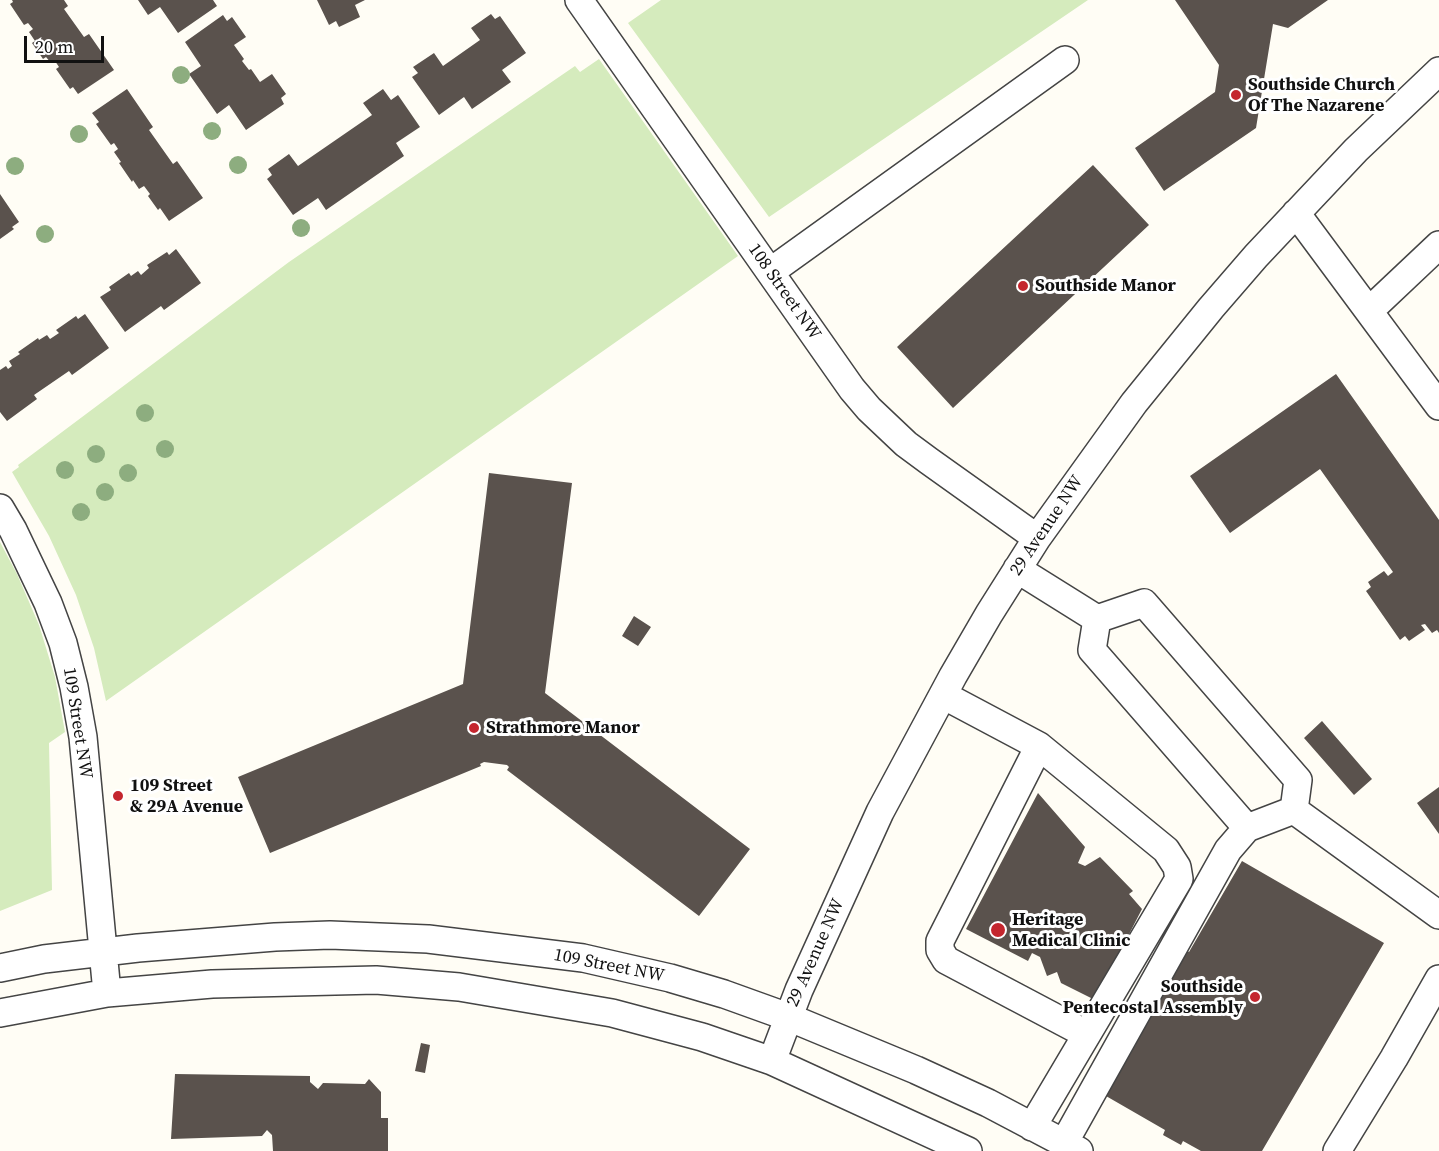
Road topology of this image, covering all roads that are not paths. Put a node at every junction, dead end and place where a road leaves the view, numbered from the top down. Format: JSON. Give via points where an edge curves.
{"nodes":[{"id":1,"x":579,"y":0,"type":"edge"},
{"id":2,"x":1065,"y":60,"type":"dead end"},
{"id":3,"x":1439,"y":71,"type":"edge"},
{"id":4,"x":1296,"y":213,"type":"junction"},
{"id":5,"x":1439,"y":245,"type":"edge"},
{"id":6,"x":770,"y":272,"type":"junction"},
{"id":7,"x":1369,"y":311,"type":"junction"},
{"id":8,"x":1436,"y":397,"type":"edge"},
{"id":9,"x":0,"y":508,"type":"edge"},
{"id":10,"x":1037,"y":538,"type":"junction"},
{"id":11,"x":1017,"y":569,"type":"junction"},
{"id":12,"x":1097,"y":619,"type":"junction"},
{"id":13,"x":943,"y":695,"type":"junction"},
{"id":14,"x":1039,"y":746,"type":"junction"},
{"id":15,"x":1294,"y":810,"type":"junction"},
{"id":16,"x":1247,"y":828,"type":"junction"},
{"id":17,"x":1439,"y":915,"type":"edge"},
{"id":18,"x":104,"y":952,"type":"junction"},
{"id":19,"x":0,"y":968,"type":"edge"},
{"id":20,"x":1439,"y":979,"type":"edge"},
{"id":21,"x":107,"y":993,"type":"junction"},
{"id":22,"x":0,"y":1013,"type":"edge"},
{"id":23,"x":788,"y":1017,"type":"junction"},
{"id":24,"x":1086,"y":1034,"type":"junction"},
{"id":25,"x":772,"y":1060,"type":"junction"},
{"id":26,"x":1032,"y":1127,"type":"junction"},
{"id":27,"x":1071,"y":1147,"type":"edge"},
{"id":28,"x":968,"y":1151,"type":"edge"},
{"id":29,"x":1337,"y":1151,"type":"edge"}],
"edges":[{"from":1,"to":6,"type":"street","name":"108 Street NW"},
{"from":2,"to":6,"type":"street"},
{"from":3,"to":4,"type":"street","name":"29 Avenue NW"},
{"from":4,"to":7,"type":"street"},
{"from":4,"to":10,"type":"street","name":"29 Avenue NW","via":[[1166,362]]},
{"from":5,"to":7,"type":"street"},
{"from":6,"to":10,"type":"street","name":"108 Street NW","via":[[869,409],[929,461]]},
{"from":7,"to":8,"type":"street"},
{"from":9,"to":18,"type":"street","name":"109 Street NW","via":[[48,603],[74,687],[83,737]]},
{"from":10,"to":11,"type":"street","name":"29 Avenue NW"},
{"from":11,"to":12,"type":"street"},
{"from":11,"to":13,"type":"street","name":"29 Avenue NW"},
{"from":12,"to":15,"type":"street","via":[[1144,603],[1298,780]]},
{"from":12,"to":16,"type":"street","via":[[1092,650]]},
{"from":13,"to":14,"type":"street"},
{"from":13,"to":23,"type":"street","name":"29 Avenue NW","via":[[880,813]]},
{"from":14,"to":24,"type":"street","via":[[1166,850],[1177,867],[1179,879]]},
{"from":14,"to":24,"type":"street","via":[[940,941],[940,950],[946,960]]},
{"from":15,"to":16,"type":"street"},
{"from":15,"to":17,"type":"street"},
{"from":16,"to":27,"type":"street","via":[[1228,850]]},
{"from":18,"to":19,"type":"street"},
{"from":18,"to":21,"type":"street","name":"109 Street NW"},
{"from":18,"to":23,"type":"street","name":"109 Street NW","via":[[275,937],[428,939],[618,965],[724,994]]},
{"from":20,"to":29,"type":"street"},
{"from":21,"to":22,"type":"street"},
{"from":21,"to":25,"type":"street","via":[[301,980],[376,980],[459,987],[664,1025]]},
{"from":23,"to":25,"type":"street","name":"29 Avenue NW"},
{"from":23,"to":26,"type":"street","name":"109 Street NW","via":[[916,1070]]},
{"from":24,"to":26,"type":"street"},
{"from":25,"to":28,"type":"street"},
{"from":26,"to":27,"type":"street","name":"109 Street NW"}]}
